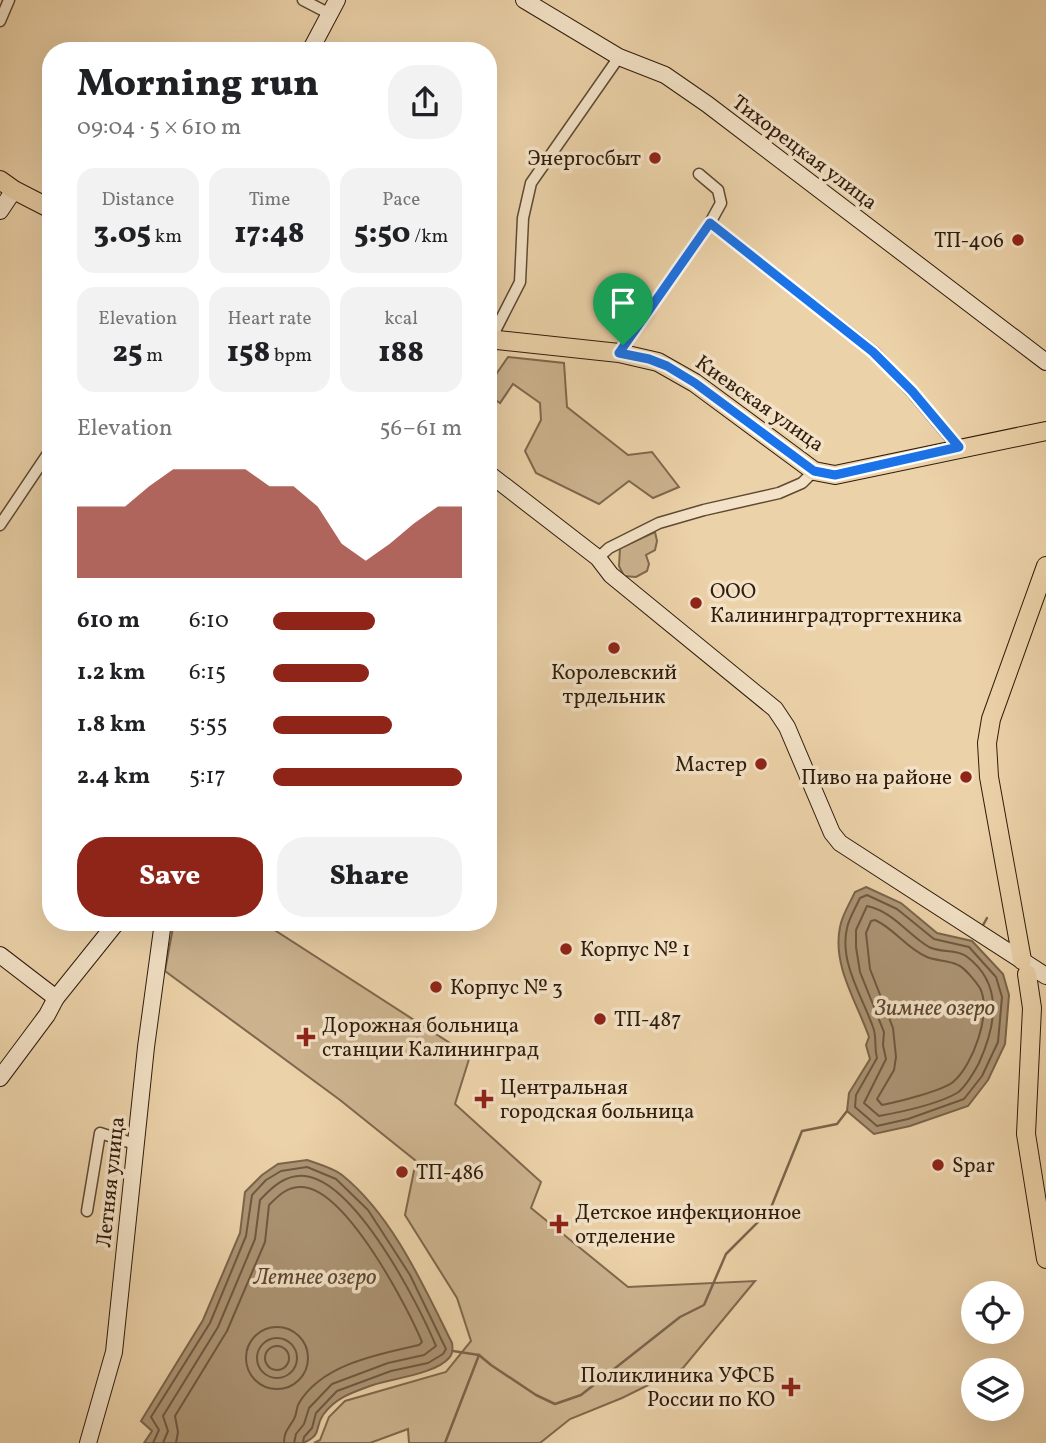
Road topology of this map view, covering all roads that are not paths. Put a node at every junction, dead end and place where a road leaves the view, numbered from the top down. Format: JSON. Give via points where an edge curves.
{"nodes":[{"id":1,"x":9,"y":0,"type":"edge"},
{"id":2,"x":303,"y":0,"type":"edge"},
{"id":3,"x":524,"y":0,"type":"edge"},
{"id":4,"x":334,"y":7,"type":"edge"},
{"id":5,"x":0,"y":20,"type":"edge"},
{"id":6,"x":315,"y":42,"type":"edge"},
{"id":7,"x":620,"y":57,"type":"junction"},
{"id":8,"x":699,"y":174,"type":"dead end"},
{"id":9,"x":7,"y":185,"type":"edge"},
{"id":10,"x":42,"y":204,"type":"edge"},
{"id":11,"x":0,"y":211,"type":"edge"},
{"id":12,"x":710,"y":223,"type":"junction"},
{"id":13,"x":497,"y":327,"type":"edge"},
{"id":14,"x":497,"y":341,"type":"edge"},
{"id":15,"x":619,"y":353,"type":"junction"},
{"id":16,"x":1046,"y":362,"type":"edge"},
{"id":17,"x":1046,"y":431,"type":"edge"},
{"id":18,"x":959,"y":447,"type":"junction"},
{"id":19,"x":42,"y":462,"type":"edge"},
{"id":20,"x":814,"y":471,"type":"junction"},
{"id":21,"x":497,"y":480,"type":"edge"},
{"id":22,"x":0,"y":525,"type":"edge"},
{"id":23,"x":598,"y":558,"type":"junction"},
{"id":24,"x":1046,"y":566,"type":"edge"},
{"id":25,"x":110,"y":931,"type":"edge"},
{"id":26,"x":162,"y":931,"type":"edge"},
{"id":27,"x":0,"y":955,"type":"edge"},
{"id":28,"x":1024,"y":967,"type":"junction"},
{"id":29,"x":1046,"y":976,"type":"edge"},
{"id":30,"x":56,"y":998,"type":"junction"},
{"id":31,"x":0,"y":1078,"type":"edge"},
{"id":32,"x":135,"y":1144,"type":"junction"},
{"id":33,"x":87,"y":1211,"type":"dead end"},
{"id":34,"x":1046,"y":1259,"type":"edge"},
{"id":35,"x":88,"y":1443,"type":"edge"}],
"edges":[{"from":1,"to":5,"type":"street"},
{"from":2,"to":4,"type":"street"},
{"from":3,"to":7,"type":"street","name":"Тихорецкая улица"},
{"from":4,"to":6,"type":"street"},
{"from":7,"to":13,"type":"street","via":[[531,183],[523,218],[520,282]]},
{"from":7,"to":16,"type":"street","name":"Тихорецкая улица","via":[[665,75],[707,104]]},
{"from":8,"to":12,"type":"street","via":[[718,190],[721,203]]},
{"from":9,"to":10,"type":"main road"},
{"from":9,"to":11,"type":"street"},
{"from":12,"to":15,"type":"street"},
{"from":12,"to":18,"type":"street","via":[[873,352]]},
{"from":14,"to":15,"type":"main road","name":"Киевская улица"},
{"from":15,"to":20,"type":"main road","name":"Киевская улица","via":[[667,366]]},
{"from":17,"to":18,"type":"main road","name":"Киевская улица"},
{"from":18,"to":20,"type":"main road","name":"Киевская улица","via":[[835,475]]},
{"from":19,"to":22,"type":"street"},
{"from":20,"to":23,"type":"street","via":[[802,483],[779,493],[659,523]]},
{"from":21,"to":23,"type":"street"},
{"from":23,"to":28,"type":"street","via":[[611,575],[775,709],[840,843]]},
{"from":24,"to":28,"type":"main road","via":[[990,719],[987,743],[989,777]]},
{"from":25,"to":30,"type":"street"},
{"from":26,"to":32,"type":"street","name":"Летняя улица"},
{"from":27,"to":30,"type":"street"},
{"from":28,"to":29,"type":"street"},
{"from":28,"to":34,"type":"main road","via":[[1032,1007],[1026,1134]]},
{"from":30,"to":31,"type":"street"},
{"from":32,"to":33,"type":"street","via":[[100,1133]]},
{"from":32,"to":35,"type":"street","name":"Летняя улица","via":[[114,1352]]}]}
